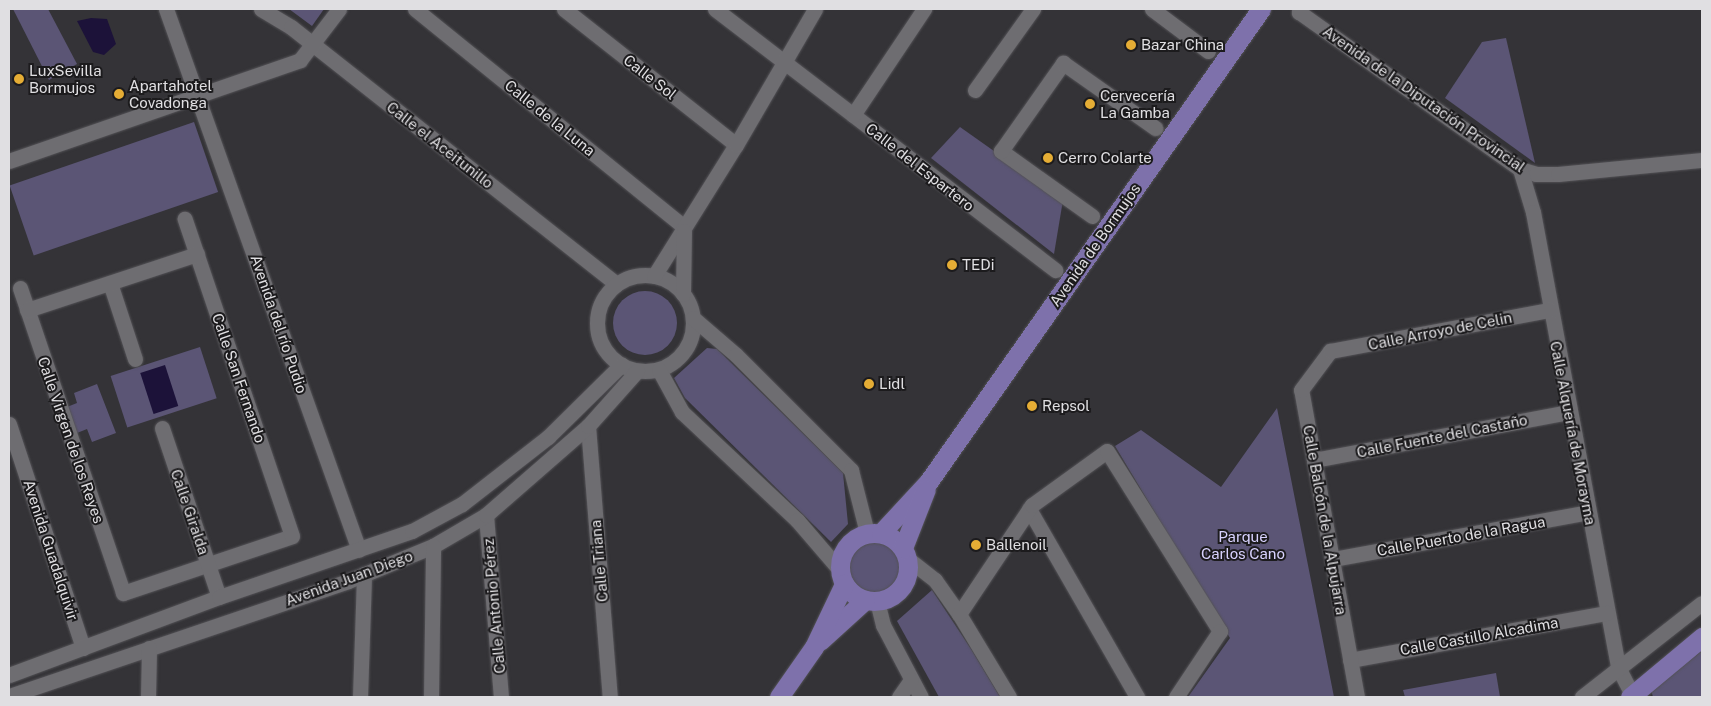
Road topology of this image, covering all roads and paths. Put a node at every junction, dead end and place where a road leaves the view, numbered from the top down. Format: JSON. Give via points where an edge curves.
{"nodes":[{"id":1,"x":166,"y":9,"type":"edge"},
{"id":2,"x":261,"y":9,"type":"edge"},
{"id":3,"x":340,"y":9,"type":"edge"},
{"id":4,"x":415,"y":9,"type":"edge"},
{"id":5,"x":564,"y":9,"type":"edge"},
{"id":6,"x":715,"y":9,"type":"edge"},
{"id":7,"x":815,"y":9,"type":"edge"},
{"id":8,"x":924,"y":9,"type":"edge"},
{"id":9,"x":1033,"y":9,"type":"edge"},
{"id":10,"x":1152,"y":9,"type":"edge"},
{"id":11,"x":1261,"y":9,"type":"edge"},
{"id":12,"x":1300,"y":11,"type":"edge"},
{"id":13,"x":313,"y":45,"type":"junction"},
{"id":14,"x":1208,"y":51,"type":"dead end"},
{"id":15,"x":784,"y":64,"type":"junction"},
{"id":16,"x":975,"y":90,"type":"dead end"},
{"id":17,"x":198,"y":97,"type":"junction"},
{"id":18,"x":854,"y":116,"type":"junction"},
{"id":19,"x":1155,"y":128,"type":"dead end"},
{"id":20,"x":736,"y":145,"type":"junction"},
{"id":21,"x":1702,"y":160,"type":"edge"},
{"id":22,"x":9,"y":161,"type":"edge"},
{"id":23,"x":1520,"y":168,"type":"junction"},
{"id":24,"x":1092,"y":216,"type":"dead end"},
{"id":25,"x":185,"y":220,"type":"dead end"},
{"id":26,"x":684,"y":227,"type":"junction"},
{"id":27,"x":197,"y":254,"type":"junction"},
{"id":28,"x":1055,"y":270,"type":"dead end"},
{"id":29,"x":654,"y":276,"type":"junction"},
{"id":30,"x":110,"y":283,"type":"junction"},
{"id":31,"x":617,"y":284,"type":"junction"},
{"id":32,"x":20,"y":288,"type":"dead end"},
{"id":33,"x":684,"y":294,"type":"junction"},
{"id":34,"x":27,"y":310,"type":"junction"},
{"id":35,"x":1550,"y":310,"type":"junction"},
{"id":36,"x":693,"y":318,"type":"junction"},
{"id":37,"x":1330,"y":351,"type":"joint"},
{"id":38,"x":135,"y":359,"type":"dead end"},
{"id":39,"x":621,"y":365,"type":"junction"},
{"id":40,"x":658,"y":370,"type":"junction"},
{"id":41,"x":638,"y":371,"type":"junction"},
{"id":42,"x":1570,"y":412,"type":"junction"},
{"id":43,"x":9,"y":424,"type":"edge"},
{"id":44,"x":588,"y":426,"type":"junction"},
{"id":45,"x":162,"y":428,"type":"dead end"},
{"id":46,"x":1314,"y":460,"type":"junction"},
{"id":47,"x":930,"y":481,"type":"junction"},
{"id":48,"x":1029,"y":509,"type":"junction"},
{"id":49,"x":1588,"y":512,"type":"junction"},
{"id":50,"x":486,"y":515,"type":"junction"},
{"id":51,"x":874,"y":533,"type":"junction"},
{"id":52,"x":433,"y":546,"type":"junction"},
{"id":53,"x":359,"y":550,"type":"junction"},
{"id":54,"x":905,"y":553,"type":"junction"},
{"id":55,"x":1333,"y":559,"type":"junction"},
{"id":56,"x":208,"y":565,"type":"junction"},
{"id":57,"x":364,"y":574,"type":"junction"},
{"id":58,"x":842,"y":576,"type":"junction"},
{"id":59,"x":219,"y":597,"type":"junction"},
{"id":60,"x":871,"y":601,"type":"junction"},
{"id":61,"x":1702,"y":603,"type":"edge"},
{"id":62,"x":1607,"y":613,"type":"junction"},
{"id":63,"x":959,"y":614,"type":"junction"},
{"id":64,"x":1702,"y":637,"type":"edge"},
{"id":65,"x":814,"y":647,"type":"junction"},
{"id":66,"x":83,"y":648,"type":"junction"},
{"id":67,"x":149,"y":648,"type":"junction"},
{"id":68,"x":1350,"y":660,"type":"junction"},
{"id":69,"x":1618,"y":667,"type":"junction"},
{"id":70,"x":9,"y":675,"type":"edge"},
{"id":71,"x":911,"y":680,"type":"junction"},
{"id":72,"x":9,"y":696,"type":"edge"},
{"id":73,"x":1631,"y":696,"type":"edge"},
{"id":74,"x":148,"y":697,"type":"edge"},
{"id":75,"x":360,"y":697,"type":"edge"},
{"id":76,"x":431,"y":697,"type":"edge"},
{"id":77,"x":501,"y":697,"type":"edge"},
{"id":78,"x":610,"y":697,"type":"edge"},
{"id":79,"x":779,"y":697,"type":"edge"},
{"id":80,"x":899,"y":697,"type":"edge"},
{"id":81,"x":921,"y":697,"type":"edge"},
{"id":82,"x":1009,"y":697,"type":"edge"},
{"id":83,"x":1137,"y":697,"type":"edge"},
{"id":84,"x":1176,"y":697,"type":"edge"},
{"id":85,"x":1357,"y":697,"type":"edge"},
{"id":86,"x":1582,"y":697,"type":"edge"}],
"edges":[{"from":1,"to":17,"type":"street","name":"Avenida del río Pudio"},
{"from":2,"to":13,"type":"street","name":"Calle el Aceitunillo"},
{"from":3,"to":13,"type":"street"},
{"from":4,"to":26,"type":"street","name":"Calle de la Luna"},
{"from":5,"to":20,"type":"street","name":"Calle Sol"},
{"from":6,"to":15,"type":"street","name":"Calle del Espartero"},
{"from":7,"to":15,"type":"street"},
{"from":8,"to":18,"type":"street"},
{"from":9,"to":16,"type":"street"},
{"from":10,"to":14,"type":"street"},
{"from":11,"to":47,"type":"main road","name":"Avenida de Bormujos"},
{"from":12,"to":23,"type":"street","name":"Avenida de la Diputación Provincial"},
{"from":13,"to":17,"type":"street","via":[[300,60]]},
{"from":13,"to":31,"type":"street","name":"Calle el Aceitunillo"},
{"from":15,"to":18,"type":"street","name":"Calle del Espartero"},
{"from":15,"to":20,"type":"street"},
{"from":17,"to":22,"type":"street"},
{"from":17,"to":53,"type":"street","name":"Avenida del río Pudio"},
{"from":18,"to":28,"type":"street","name":"Calle del Espartero"},
{"from":19,"to":24,"type":"street","via":[[1063,63],[1001,151]]},
{"from":20,"to":26,"type":"street"},
{"from":21,"to":23,"type":"street","name":"Avenida de la Diputación Provincial","via":[[1558,174],[1536,174]]},
{"from":23,"to":35,"type":"street","name":"Calle Alquería de Morayma","via":[[1533,212]]},
{"from":25,"to":27,"type":"street","name":"Calle San Fernando"},
{"from":26,"to":29,"type":"street"},
{"from":26,"to":33,"type":"street"},
{"from":27,"to":30,"type":"street"},
{"from":27,"to":56,"type":"street","name":"Calle San Fernando","via":[[292,536]]},
{"from":29,"to":31,"type":"street","via":[[628,278]]},
{"from":29,"to":33,"type":"street"},
{"from":30,"to":34,"type":"street"},
{"from":30,"to":38,"type":"street"},
{"from":31,"to":39,"type":"street","via":[[605,295],[598,310],[597,326],[604,348]]},
{"from":32,"to":34,"type":"street","name":"Calle Virgen de los Reyes"},
{"from":33,"to":36,"type":"street"},
{"from":34,"to":56,"type":"street","name":"Calle Virgen de los Reyes","via":[[123,593]]},
{"from":35,"to":37,"type":"street","name":"Calle Arroyo de Celin"},
{"from":35,"to":42,"type":"street","name":"Calle Alquería de Morayma"},
{"from":36,"to":40,"type":"street","via":[[693,331],[681,355]]},
{"from":36,"to":51,"type":"street","via":[[736,355],[852,470]]},
{"from":37,"to":46,"type":"street","name":"Calle Balcón de la Alpujarra","via":[[1301,390]]},
{"from":39,"to":41,"type":"street"},
{"from":39,"to":53,"type":"street","name":"Avenida Juan Diego","via":[[548,437],[462,504],[412,531]]},
{"from":40,"to":41,"type":"street"},
{"from":40,"to":58,"type":"street","via":[[682,412],[797,520]]},
{"from":41,"to":44,"type":"street","name":"Avenida Juan Diego"},
{"from":42,"to":46,"type":"street","name":"Calle Fuente del Castaño"},
{"from":42,"to":49,"type":"street","name":"Calle Alquería de Morayma"},
{"from":43,"to":66,"type":"street","name":"Avenida Guadalquivir"},
{"from":44,"to":50,"type":"street","name":"Avenida Juan Diego"},
{"from":44,"to":78,"type":"street","name":"Calle Triana"},
{"from":45,"to":56,"type":"street","name":"Calle Giralda"},
{"from":46,"to":55,"type":"street","name":"Calle Balcón de la Alpujarra"},
{"from":47,"to":51,"type":"main road","name":"Avenida de Bormujos"},
{"from":47,"to":54,"type":"main road","name":"Avenida de Bormujos"},
{"from":48,"to":63,"type":"street"},
{"from":48,"to":83,"type":"street"},
{"from":48,"to":84,"type":"street","via":[[1107,451],[1220,631]]},
{"from":49,"to":55,"type":"street","name":"Calle Puerto de la Ragua"},
{"from":49,"to":62,"type":"street","name":"Calle Alquería de Morayma"},
{"from":50,"to":52,"type":"street","name":"Avenida Juan Diego"},
{"from":50,"to":77,"type":"street","name":"Calle Antonio Pérez"},
{"from":51,"to":54,"type":"main road"},
{"from":51,"to":58,"type":"main road","via":[[850,541],[844,549]]},
{"from":52,"to":57,"type":"street","name":"Avenida Juan Diego"},
{"from":52,"to":76,"type":"street"},
{"from":53,"to":59,"type":"street","name":"Avenida Juan Diego"},
{"from":54,"to":60,"type":"main road","via":[[905,582],[888,598]]},
{"from":54,"to":63,"type":"street","via":[[935,580]]},
{"from":55,"to":68,"type":"street","name":"Calle Balcón de la Alpujarra"},
{"from":56,"to":59,"type":"street","name":"Calle Giralda"},
{"from":57,"to":67,"type":"street","name":"Avenida Juan Diego"},
{"from":57,"to":75,"type":"street"},
{"from":58,"to":60,"type":"main road","via":[[857,597]]},
{"from":58,"to":65,"type":"main road"},
{"from":59,"to":66,"type":"street","name":"Avenida Juan Diego"},
{"from":60,"to":65,"type":"main road"},
{"from":60,"to":71,"type":"street"},
{"from":61,"to":69,"type":"street"},
{"from":62,"to":68,"type":"street","name":"Calle Castillo Alcadima"},
{"from":62,"to":69,"type":"street","name":"Calle Alquería de Morayma"},
{"from":63,"to":82,"type":"street"},
{"from":64,"to":73,"type":"main road"},
{"from":65,"to":79,"type":"main road"},
{"from":66,"to":70,"type":"street","name":"Avenida Juan Diego"},
{"from":67,"to":72,"type":"street","name":"Avenida Juan Diego"},
{"from":67,"to":74,"type":"street"},
{"from":68,"to":85,"type":"street","name":"Calle Balcón de la Alpujarra"},
{"from":69,"to":73,"type":"street","name":"Calle Alquería de Morayma"},
{"from":69,"to":86,"type":"street"},
{"from":71,"to":80,"type":"street"},
{"from":71,"to":81,"type":"street"}]}
